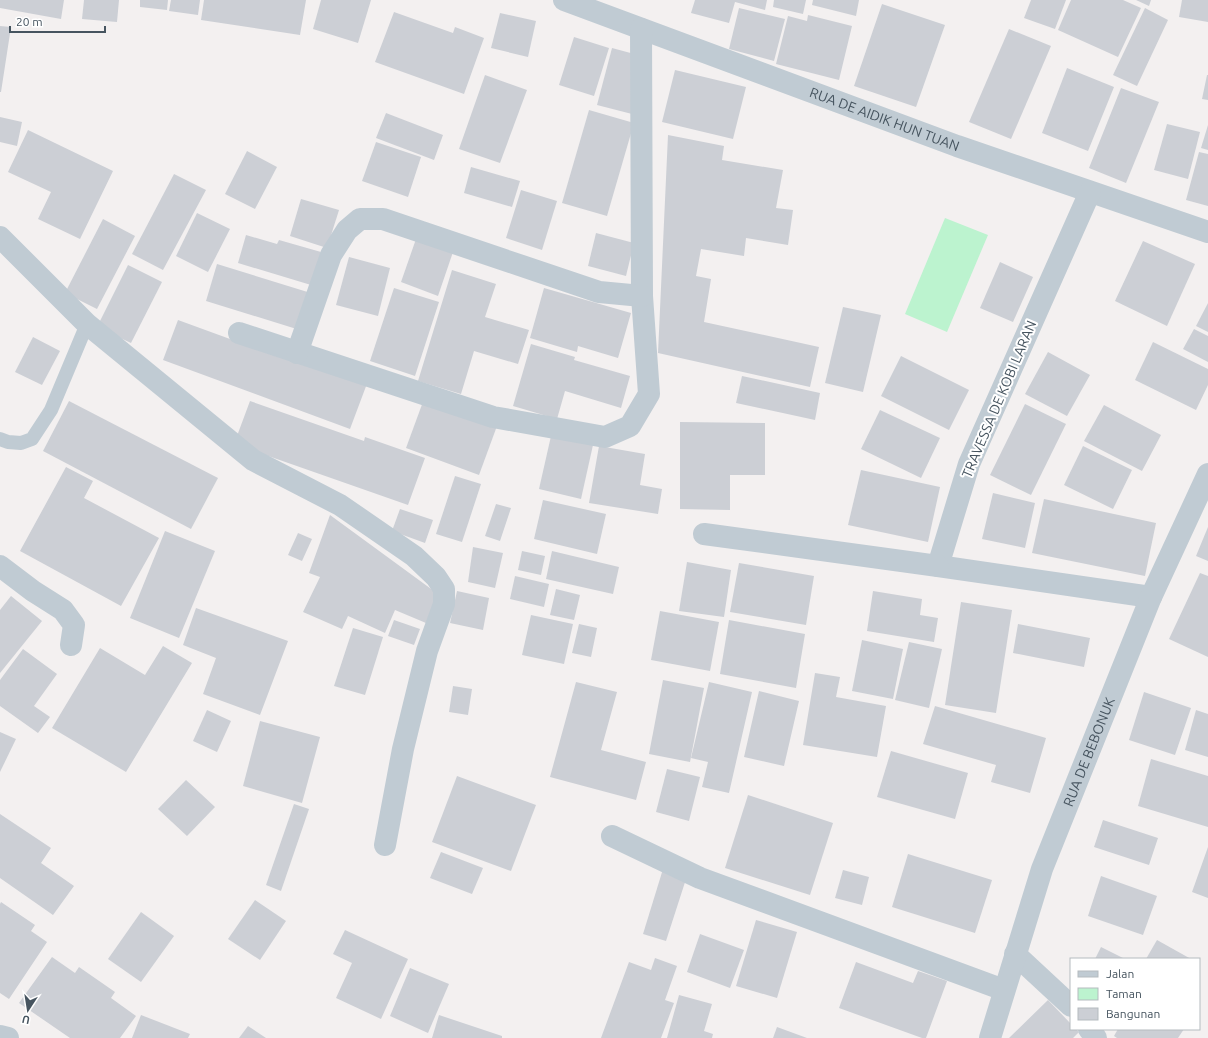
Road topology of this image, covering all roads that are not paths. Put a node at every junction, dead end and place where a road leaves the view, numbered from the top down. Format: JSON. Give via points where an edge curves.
{"nodes":[{"id":1,"x":564,"y":0,"type":"edge"},
{"id":2,"x":641,"y":29,"type":"junction"},
{"id":3,"x":1090,"y":192,"type":"junction"},
{"id":4,"x":1208,"y":232,"type":"edge"},
{"id":5,"x":0,"y":237,"type":"edge"},
{"id":6,"x":642,"y":296,"type":"junction"},
{"id":7,"x":87,"y":324,"type":"junction"},
{"id":8,"x":239,"y":333,"type":"dead end"},
{"id":9,"x":297,"y":353,"type":"junction"},
{"id":10,"x":0,"y":439,"type":"edge"},
{"id":11,"x":1208,"y":474,"type":"edge"},
{"id":12,"x":704,"y":534,"type":"dead end"},
{"id":13,"x":0,"y":566,"type":"edge"},
{"id":14,"x":938,"y":566,"type":"junction"},
{"id":15,"x":1151,"y":596,"type":"junction"},
{"id":16,"x":71,"y":645,"type":"dead end"},
{"id":17,"x":612,"y":836,"type":"dead end"},
{"id":18,"x":385,"y":844,"type":"dead end"},
{"id":19,"x":1015,"y":954,"type":"junction"},
{"id":20,"x":1004,"y":990,"type":"junction"},
{"id":21,"x":1070,"y":1005,"type":"edge"},
{"id":22,"x":1090,"y":1030,"type":"edge"},
{"id":23,"x":0,"y":1036,"type":"edge"},
{"id":24,"x":8,"y":1038,"type":"edge"},
{"id":25,"x":990,"y":1038,"type":"edge"},
{"id":26,"x":1096,"y":1038,"type":"edge"}],
"edges":[{"from":1,"to":2,"type":"street","name":"RUA DE AIDIK HUN TUAN"},
{"from":2,"to":3,"type":"street","name":"RUA DE AIDIK HUN TUAN","via":[[957,146]]},
{"from":2,"to":6,"type":"street"},
{"from":3,"to":4,"type":"street","name":"RUA DE AIDIK HUN TUAN"},
{"from":3,"to":14,"type":"street","name":"TRAVESSA DE KOBI LARAN","via":[[969,464]]},
{"from":5,"to":7,"type":"street"},
{"from":6,"to":9,"type":"street","via":[[599,292],[383,218],[360,219],[347,230],[331,255]]},
{"from":6,"to":9,"type":"street","via":[[649,394],[630,426],[605,437],[493,418]]},
{"from":7,"to":10,"type":"lane","via":[[51,410],[32,439],[21,443]]},
{"from":7,"to":18,"type":"street","via":[[253,460],[340,505],[414,556],[436,577],[444,589],[444,604],[426,652],[403,749]]},
{"from":8,"to":9,"type":"street"},
{"from":11,"to":15,"type":"street","name":"RUA DE BEBONUK"},
{"from":12,"to":14,"type":"street"},
{"from":13,"to":16,"type":"street","via":[[33,592],[63,610],[74,625]]},
{"from":14,"to":15,"type":"street"},
{"from":15,"to":19,"type":"street","name":"RUA DE BEBONUK","via":[[1042,869]]},
{"from":17,"to":20,"type":"street","via":[[700,878]]},
{"from":19,"to":20,"type":"street","name":"RUA DE BEBONUK"},
{"from":19,"to":21,"type":"street"},
{"from":20,"to":25,"type":"street","name":"RUA DE BEBONUK"},
{"from":22,"to":26,"type":"street"},
{"from":23,"to":24,"type":"street"}]}
